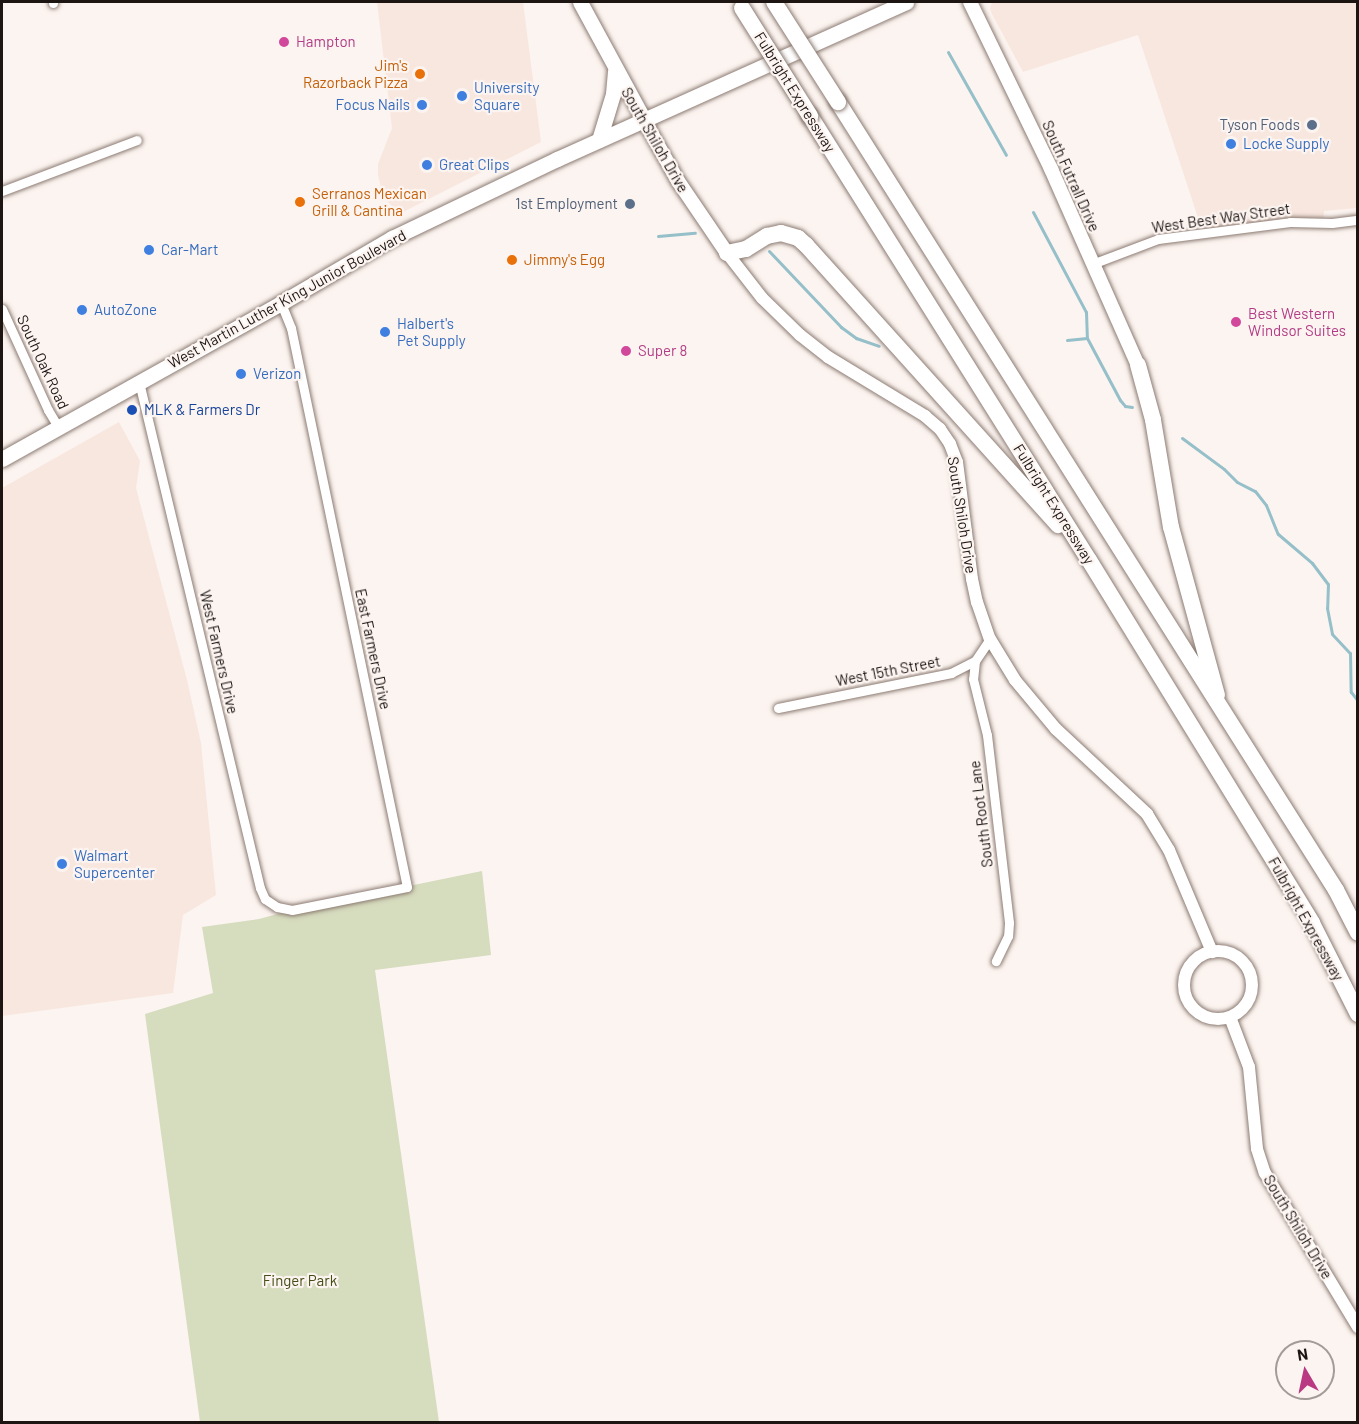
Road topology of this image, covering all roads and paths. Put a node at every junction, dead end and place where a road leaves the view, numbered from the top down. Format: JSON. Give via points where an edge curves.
{"nodes":[{"id":1,"x":580,"y":2,"type":"edge"},
{"id":2,"x":774,"y":2,"type":"edge"},
{"id":3,"x":906,"y":2,"type":"edge"},
{"id":4,"x":970,"y":2,"type":"edge"},
{"id":5,"x":740,"y":5,"type":"edge"},
{"id":6,"x":615,"y":71,"type":"junction"},
{"id":7,"x":644,"y":120,"type":"junction"},
{"id":8,"x":137,"y":140,"type":"dead end"},
{"id":9,"x":599,"y":140,"type":"junction"},
{"id":10,"x":2,"y":191,"type":"edge"},
{"id":11,"x":1358,"y":220,"type":"edge"},
{"id":12,"x":727,"y":253,"type":"junction"},
{"id":13,"x":1092,"y":264,"type":"junction"},
{"id":14,"x":281,"y":303,"type":"junction"},
{"id":15,"x":2,"y":309,"type":"edge"},
{"id":16,"x":1138,"y":365,"type":"joint"},
{"id":17,"x":139,"y":382,"type":"junction"},
{"id":18,"x":59,"y":428,"type":"junction"},
{"id":19,"x":2,"y":459,"type":"edge"},
{"id":20,"x":1089,"y":560,"type":"junction"},
{"id":21,"x":990,"y":639,"type":"junction"},
{"id":22,"x":975,"y":661,"type":"junction"},
{"id":23,"x":778,"y":708,"type":"dead end"},
{"id":24,"x":1221,"y":710,"type":"junction"},
{"id":25,"x":292,"y":909,"type":"joint"},
{"id":26,"x":1358,"y":933,"type":"edge"},
{"id":27,"x":1212,"y":952,"type":"junction"},
{"id":28,"x":996,"y":962,"type":"dead end"},
{"id":29,"x":1358,"y":1014,"type":"edge"},
{"id":30,"x":1230,"y":1017,"type":"junction"},
{"id":31,"x":1358,"y":1327,"type":"edge"}],
"edges":[{"from":1,"to":6,"type":"main road","name":"South Shiloh Drive"},
{"from":2,"to":24,"type":"highway","name":"Fulbright Expressway","bridge":true},
{"from":3,"to":7,"type":"main road","name":"West Martin Luther King Junior Boulevard"},
{"from":4,"to":13,"type":"main road","name":"South Futrall Drive"},
{"from":5,"to":20,"type":"highway","name":"Fulbright Expressway","bridge":true},
{"from":6,"to":7,"type":"main road","name":"South Shiloh Drive"},
{"from":6,"to":9,"type":"main road","via":[[613,94]]},
{"from":7,"to":9,"type":"main road","name":"West Martin Luther King Junior Boulevard"},
{"from":7,"to":12,"type":"main road","name":"South Shiloh Drive","via":[[678,181]]},
{"from":8,"to":10,"type":"street"},
{"from":9,"to":14,"type":"main road","name":"West Martin Luther King Junior Boulevard","via":[[392,238]]},
{"from":11,"to":13,"type":"street","name":"West Best Way Street","via":[[1290,222],[1158,239]]},
{"from":12,"to":20,"type":"highway","via":[[746,249],[774,234],[789,234],[806,245]]},
{"from":12,"to":21,"type":"street","name":"South Shiloh Drive","via":[[762,298],[800,335],[940,429],[957,462],[976,602]]},
{"from":13,"to":16,"type":"main road","name":"South Futrall Drive"},
{"from":14,"to":17,"type":"main road","name":"West Martin Luther King Junior Boulevard"},
{"from":14,"to":25,"type":"street","name":"East Farmers Drive","via":[[291,328],[407,887]]},
{"from":15,"to":18,"type":"street","name":"South Oak Road"},
{"from":16,"to":24,"type":"highway","via":[[1154,420],[1171,527]]},
{"from":17,"to":18,"type":"main road","name":"West Martin Luther King Junior Boulevard"},
{"from":17,"to":25,"type":"street","name":"West Farmers Drive","via":[[260,888],[265,899],[277,907]]},
{"from":18,"to":19,"type":"main road","name":"West Martin Luther King Junior Boulevard"},
{"from":20,"to":29,"type":"highway","name":"Fulbright Expressway","via":[[1312,923]]},
{"from":21,"to":22,"type":"street"},
{"from":21,"to":27,"type":"street","name":"South Shiloh Drive","via":[[1015,680],[1056,729],[1147,814],[1169,850]]},
{"from":22,"to":23,"type":"street","name":"West 15th Street","via":[[951,673]]},
{"from":22,"to":28,"type":"street","name":"South Root Lane","via":[[973,679],[989,751],[1009,923],[1006,942]]},
{"from":24,"to":26,"type":"highway","name":"Fulbright Expressway","via":[[1336,890]]},
{"from":27,"to":30,"type":"street","via":[[1236,957],[1250,973],[1251,994],[1239,1012]]},
{"from":27,"to":30,"type":"street","via":[[1188,970],[1185,992],[1189,1003],[1207,1017]]},
{"from":30,"to":31,"type":"street","name":"South Shiloh Drive","via":[[1249,1066],[1257,1149],[1265,1173]]}]}
